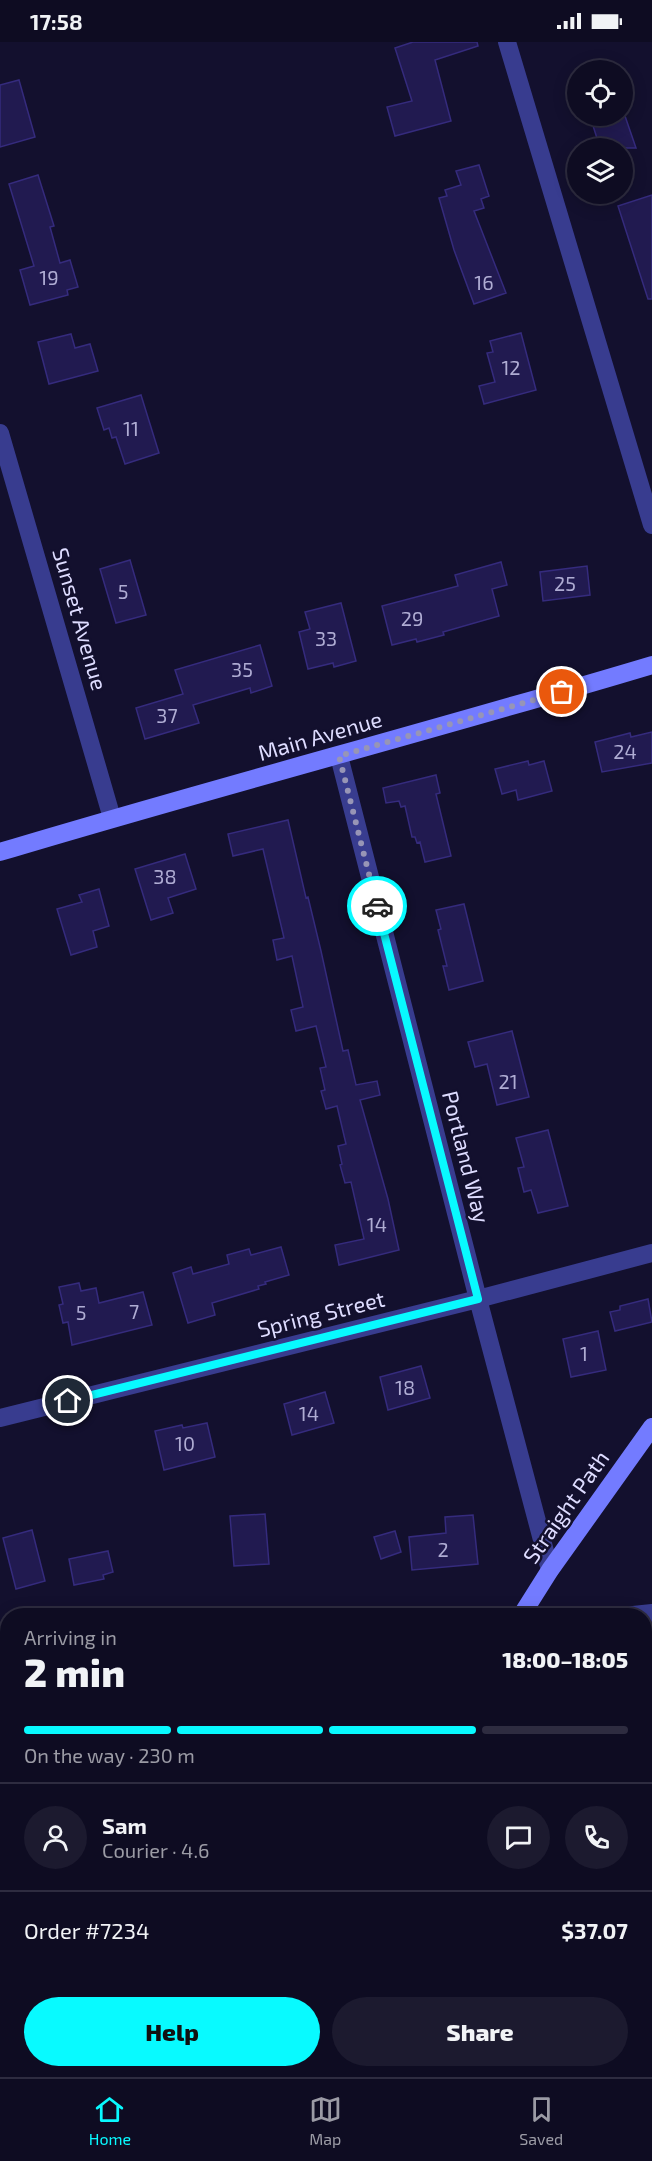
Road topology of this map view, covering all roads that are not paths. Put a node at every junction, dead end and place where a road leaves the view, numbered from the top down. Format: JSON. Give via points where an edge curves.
{"nodes":[{"id":1,"x":507,"y":42,"type":"edge"},
{"id":2,"x":0,"y":434,"type":"edge"},
{"id":3,"x":652,"y":525,"type":"edge"},
{"id":4,"x":652,"y":665,"type":"edge"},
{"id":5,"x":339,"y":756,"type":"junction"},
{"id":6,"x":112,"y":818,"type":"junction"},
{"id":7,"x":0,"y":852,"type":"edge"},
{"id":8,"x":652,"y":1253,"type":"edge"},
{"id":9,"x":478,"y":1299,"type":"junction"},
{"id":10,"x":0,"y":1418,"type":"edge"},
{"id":11,"x":652,"y":1427,"type":"edge"},
{"id":12,"x":550,"y":1570,"type":"junction"},
{"id":13,"x":526,"y":1608,"type":"edge"}],
"edges":[{"from":1,"to":3,"type":"street"},
{"from":2,"to":6,"type":"street","name":"Sunset Avenue"},
{"from":4,"to":5,"type":"street","name":"Main Avenue"},
{"from":5,"to":6,"type":"street","name":"Main Avenue"},
{"from":5,"to":9,"type":"street","name":"Portland Way"},
{"from":6,"to":7,"type":"street","name":"Main Avenue"},
{"from":8,"to":9,"type":"street","name":"Spring Street"},
{"from":9,"to":10,"type":"street","name":"Spring Street"},
{"from":9,"to":12,"type":"street","name":"Portland Way"},
{"from":11,"to":12,"type":"street","name":"Straight Path"},
{"from":12,"to":13,"type":"street","name":"Straight Path"}]}
